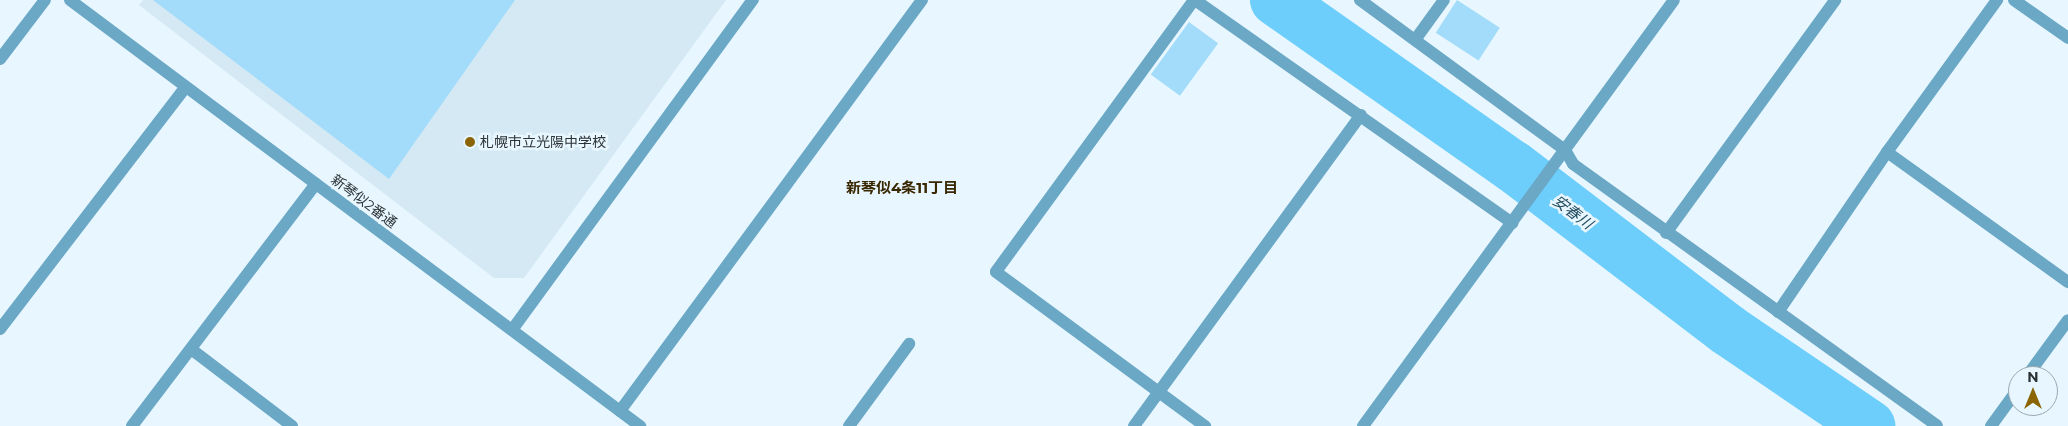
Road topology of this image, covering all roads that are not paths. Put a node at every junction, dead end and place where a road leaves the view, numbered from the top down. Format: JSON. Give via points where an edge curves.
{"nodes":[{"id":1,"x":45,"y":0,"type":"edge"},
{"id":2,"x":70,"y":0,"type":"edge"},
{"id":3,"x":754,"y":0,"type":"edge"},
{"id":4,"x":922,"y":0,"type":"edge"},
{"id":5,"x":1195,"y":0,"type":"edge"},
{"id":6,"x":1360,"y":0,"type":"edge"},
{"id":7,"x":1444,"y":0,"type":"edge"},
{"id":8,"x":1674,"y":0,"type":"edge"},
{"id":9,"x":1835,"y":0,"type":"edge"},
{"id":10,"x":1997,"y":0,"type":"edge"},
{"id":11,"x":2014,"y":0,"type":"edge"},
{"id":12,"x":2068,"y":38,"type":"edge"},
{"id":13,"x":1415,"y":40,"type":"junction"},
{"id":14,"x":0,"y":59,"type":"edge"},
{"id":15,"x":186,"y":87,"type":"junction"},
{"id":16,"x":1360,"y":115,"type":"junction"},
{"id":17,"x":1565,"y":150,"type":"junction"},
{"id":18,"x":1887,"y":152,"type":"junction"},
{"id":19,"x":316,"y":184,"type":"junction"},
{"id":20,"x":1512,"y":223,"type":"junction"},
{"id":21,"x":1666,"y":233,"type":"junction"},
{"id":22,"x":2068,"y":282,"type":"edge"},
{"id":23,"x":1778,"y":312,"type":"junction"},
{"id":24,"x":2068,"y":320,"type":"edge"},
{"id":25,"x":0,"y":329,"type":"edge"},
{"id":26,"x":512,"y":330,"type":"junction"},
{"id":27,"x":908,"y":344,"type":"dead end"},
{"id":28,"x":191,"y":349,"type":"junction"},
{"id":29,"x":2034,"y":366,"type":"edge"},
{"id":30,"x":1160,"y":392,"type":"junction"},
{"id":31,"x":2008,"y":403,"type":"edge"},
{"id":32,"x":620,"y":411,"type":"junction"},
{"id":33,"x":132,"y":426,"type":"edge"},
{"id":34,"x":292,"y":426,"type":"edge"},
{"id":35,"x":640,"y":426,"type":"edge"},
{"id":36,"x":848,"y":426,"type":"edge"},
{"id":37,"x":1134,"y":426,"type":"edge"},
{"id":38,"x":1205,"y":426,"type":"edge"},
{"id":39,"x":1363,"y":426,"type":"edge"},
{"id":40,"x":1937,"y":426,"type":"edge"},
{"id":41,"x":1991,"y":426,"type":"edge"}],
"edges":[{"from":1,"to":14,"type":"street"},
{"from":2,"to":15,"type":"street","name":"新琴似2番通"},
{"from":3,"to":26,"type":"street"},
{"from":4,"to":32,"type":"street"},
{"from":5,"to":16,"type":"street"},
{"from":5,"to":30,"type":"street","via":[[996,272]]},
{"from":6,"to":13,"type":"street"},
{"from":7,"to":13,"type":"street"},
{"from":8,"to":17,"type":"street"},
{"from":9,"to":21,"type":"street"},
{"from":10,"to":18,"type":"street"},
{"from":11,"to":12,"type":"street"},
{"from":13,"to":17,"type":"street"},
{"from":15,"to":19,"type":"street","name":"新琴似2番通"},
{"from":15,"to":25,"type":"street"},
{"from":16,"to":20,"type":"street"},
{"from":16,"to":30,"type":"street"},
{"from":17,"to":20,"type":"street"},
{"from":17,"to":21,"type":"street","via":[[1573,164]]},
{"from":18,"to":22,"type":"street"},
{"from":18,"to":23,"type":"street"},
{"from":19,"to":26,"type":"street","name":"新琴似2番通"},
{"from":19,"to":28,"type":"street"},
{"from":20,"to":39,"type":"street"},
{"from":21,"to":23,"type":"street"},
{"from":23,"to":40,"type":"street"},
{"from":24,"to":29,"type":"street"},
{"from":26,"to":32,"type":"street","name":"新琴似2番通"},
{"from":27,"to":36,"type":"street"},
{"from":28,"to":33,"type":"street"},
{"from":28,"to":34,"type":"street"},
{"from":30,"to":37,"type":"street"},
{"from":30,"to":38,"type":"street"},
{"from":31,"to":41,"type":"street"},
{"from":32,"to":35,"type":"street","name":"新琴似2番通"}]}
